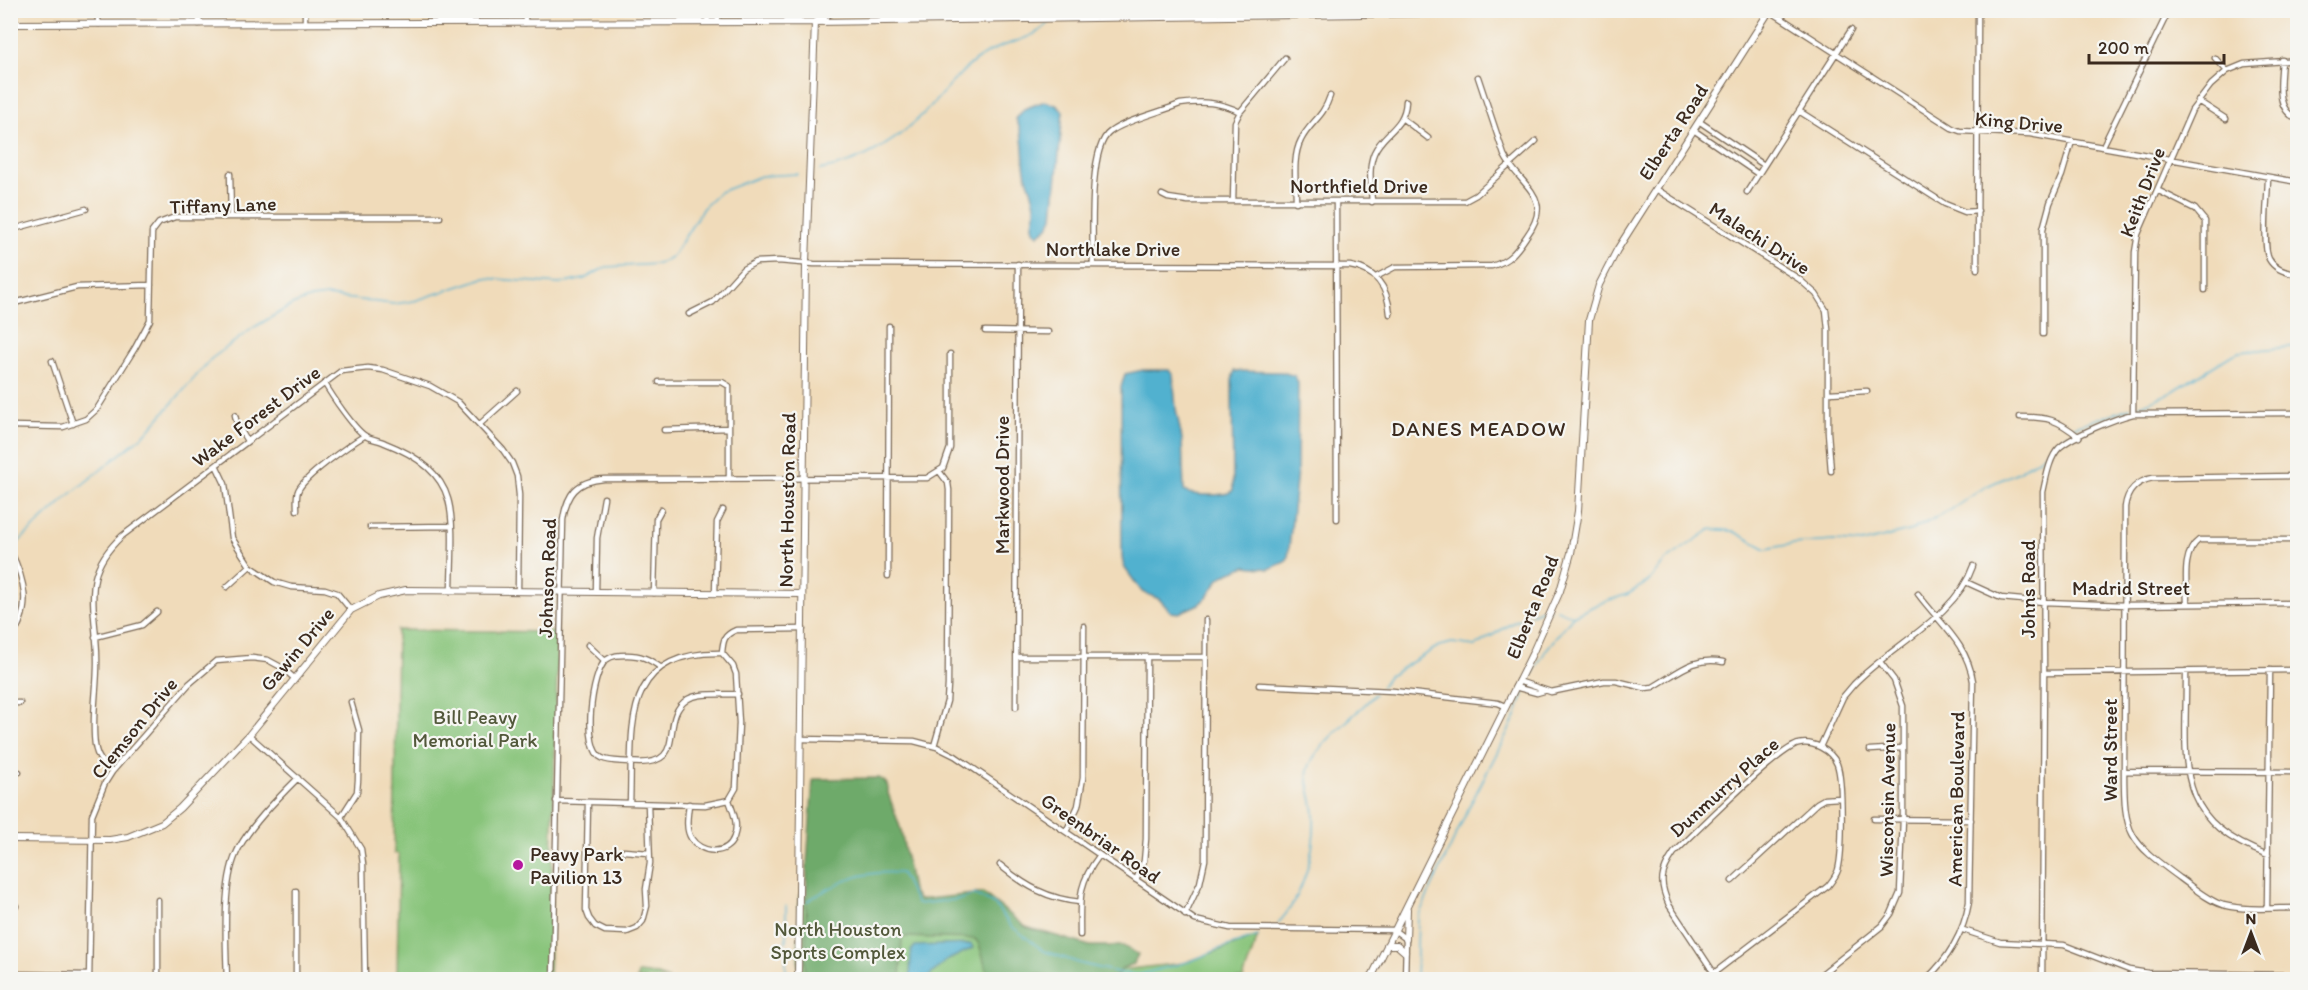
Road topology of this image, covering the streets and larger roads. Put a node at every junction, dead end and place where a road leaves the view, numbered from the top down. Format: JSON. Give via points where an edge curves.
{"nodes":[{"id":1,"x":96,"y":10,"type":"edge"},
{"id":2,"x":199,"y":10,"type":"edge"},
{"id":3,"x":305,"y":10,"type":"edge"},
{"id":4,"x":525,"y":10,"type":"edge"},
{"id":5,"x":709,"y":10,"type":"edge"},
{"id":6,"x":718,"y":10,"type":"edge"},
{"id":7,"x":836,"y":10,"type":"edge"},
{"id":8,"x":1637,"y":10,"type":"edge"},
{"id":9,"x":1978,"y":10,"type":"edge"},
{"id":10,"x":2169,"y":10,"type":"edge"},
{"id":11,"x":1770,"y":11,"type":"edge"},
{"id":12,"x":1288,"y":13,"type":"edge"},
{"id":13,"x":707,"y":22,"type":"junction"},
{"id":14,"x":718,"y":22,"type":"junction"},
{"id":15,"x":815,"y":22,"type":"junction"},
{"id":16,"x":525,"y":23,"type":"junction"},
{"id":17,"x":10,"y":24,"type":"edge"},
{"id":18,"x":99,"y":24,"type":"junction"},
{"id":19,"x":199,"y":24,"type":"junction"},
{"id":20,"x":305,"y":24,"type":"junction"},
{"id":21,"x":1851,"y":30,"type":"dead end"},
{"id":22,"x":1836,"y":52,"type":"junction"},
{"id":23,"x":1285,"y":58,"type":"dead end"},
{"id":24,"x":2215,"y":58,"type":"dead end"},
{"id":25,"x":2282,"y":60,"type":"junction"},
{"id":26,"x":2298,"y":60,"type":"edge"},
{"id":27,"x":2227,"y":71,"type":"junction"},
{"id":28,"x":1478,"y":77,"type":"dead end"},
{"id":29,"x":1330,"y":96,"type":"dead end"},
{"id":30,"x":1406,"y":101,"type":"dead end"},
{"id":31,"x":2198,"y":101,"type":"junction"},
{"id":32,"x":1799,"y":111,"type":"junction"},
{"id":33,"x":1240,"y":112,"type":"junction"},
{"id":34,"x":1403,"y":119,"type":"junction"},
{"id":35,"x":2226,"y":119,"type":"dead end"},
{"id":36,"x":2298,"y":119,"type":"edge"},
{"id":37,"x":1700,"y":122,"type":"junction"},
{"id":38,"x":1695,"y":131,"type":"junction"},
{"id":39,"x":1978,"y":133,"type":"junction"},
{"id":40,"x":1428,"y":138,"type":"dead end"},
{"id":41,"x":1536,"y":141,"type":"dead end"},
{"id":42,"x":2072,"y":141,"type":"junction"},
{"id":43,"x":2103,"y":146,"type":"junction"},
{"id":44,"x":2172,"y":159,"type":"junction"},
{"id":45,"x":1509,"y":164,"type":"junction"},
{"id":46,"x":1764,"y":165,"type":"junction"},
{"id":47,"x":230,"y":174,"type":"dead end"},
{"id":48,"x":1758,"y":174,"type":"junction"},
{"id":49,"x":2268,"y":177,"type":"junction"},
{"id":50,"x":2298,"y":182,"type":"edge"},
{"id":51,"x":1656,"y":189,"type":"junction"},
{"id":52,"x":2157,"y":190,"type":"junction"},
{"id":53,"x":1747,"y":192,"type":"dead end"},
{"id":54,"x":1161,"y":195,"type":"dead end"},
{"id":55,"x":1233,"y":201,"type":"junction"},
{"id":56,"x":1296,"y":202,"type":"junction"},
{"id":57,"x":1336,"y":202,"type":"junction"},
{"id":58,"x":1372,"y":202,"type":"junction"},
{"id":59,"x":86,"y":209,"type":"dead end"},
{"id":60,"x":1978,"y":212,"type":"junction"},
{"id":61,"x":231,"y":217,"type":"junction"},
{"id":62,"x":440,"y":217,"type":"dead end"},
{"id":63,"x":10,"y":230,"type":"edge"},
{"id":64,"x":806,"y":263,"type":"junction"},
{"id":65,"x":1018,"y":264,"type":"junction"},
{"id":66,"x":1093,"y":264,"type":"junction"},
{"id":67,"x":1336,"y":265,"type":"junction"},
{"id":68,"x":1977,"y":269,"type":"dead end"},
{"id":69,"x":2298,"y":274,"type":"edge"},
{"id":70,"x":1377,"y":277,"type":"junction"},
{"id":71,"x":151,"y":285,"type":"junction"},
{"id":72,"x":2205,"y":290,"type":"dead end"},
{"id":73,"x":10,"y":304,"type":"edge"},
{"id":74,"x":689,"y":314,"type":"dead end"},
{"id":75,"x":1390,"y":314,"type":"dead end"},
{"id":76,"x":889,"y":326,"type":"dead end"},
{"id":77,"x":985,"y":331,"type":"dead end"},
{"id":78,"x":1018,"y":332,"type":"junction"},
{"id":79,"x":1048,"y":332,"type":"dead end"},
{"id":80,"x":2043,"y":334,"type":"dead end"},
{"id":81,"x":950,"y":354,"type":"dead end"},
{"id":82,"x":52,"y":361,"type":"dead end"},
{"id":83,"x":659,"y":382,"type":"dead end"},
{"id":84,"x":325,"y":384,"type":"junction"},
{"id":85,"x":517,"y":391,"type":"dead end"},
{"id":86,"x":1867,"y":391,"type":"dead end"},
{"id":87,"x":1829,"y":393,"type":"junction"},
{"id":88,"x":2298,"y":413,"type":"edge"},
{"id":89,"x":2133,"y":414,"type":"junction"},
{"id":90,"x":235,"y":415,"type":"dead end"},
{"id":91,"x":2020,"y":417,"type":"dead end"},
{"id":92,"x":73,"y":424,"type":"junction"},
{"id":93,"x":480,"y":424,"type":"junction"},
{"id":94,"x":10,"y":426,"type":"edge"},
{"id":95,"x":729,"y":428,"type":"junction"},
{"id":96,"x":664,"y":430,"type":"dead end"},
{"id":97,"x":364,"y":436,"type":"junction"},
{"id":98,"x":2079,"y":437,"type":"junction"},
{"id":99,"x":247,"y":441,"type":"junction"},
{"id":100,"x":217,"y":466,"type":"junction"},
{"id":101,"x":939,"y":471,"type":"junction"},
{"id":102,"x":1831,"y":471,"type":"dead end"},
{"id":103,"x":2298,"y":476,"type":"edge"},
{"id":104,"x":729,"y":479,"type":"junction"},
{"id":105,"x":805,"y":479,"type":"junction"},
{"id":106,"x":888,"y":479,"type":"junction"},
{"id":107,"x":604,"y":498,"type":"dead end"},
{"id":108,"x":297,"y":510,"type":"dead end"},
{"id":109,"x":661,"y":510,"type":"dead end"},
{"id":110,"x":723,"y":510,"type":"dead end"},
{"id":111,"x":1336,"y":519,"type":"dead end"},
{"id":112,"x":370,"y":526,"type":"dead end"},
{"id":113,"x":451,"y":526,"type":"junction"},
{"id":114,"x":2298,"y":540,"type":"edge"},
{"id":115,"x":10,"y":550,"type":"edge"},
{"id":116,"x":250,"y":566,"type":"junction"},
{"id":117,"x":1973,"y":566,"type":"dead end"},
{"id":118,"x":888,"y":576,"type":"dead end"},
{"id":119,"x":1968,"y":583,"type":"junction"},
{"id":120,"x":227,"y":587,"type":"dead end"},
{"id":121,"x":451,"y":591,"type":"junction"},
{"id":122,"x":518,"y":591,"type":"junction"},
{"id":123,"x":596,"y":592,"type":"junction"},
{"id":124,"x":561,"y":593,"type":"junction"},
{"id":125,"x":654,"y":593,"type":"junction"},
{"id":126,"x":715,"y":593,"type":"junction"},
{"id":127,"x":802,"y":594,"type":"junction"},
{"id":128,"x":1918,"y":594,"type":"dead end"},
{"id":129,"x":2043,"y":602,"type":"junction"},
{"id":130,"x":2298,"y":603,"type":"edge"},
{"id":131,"x":2187,"y":604,"type":"junction"},
{"id":132,"x":2126,"y":605,"type":"junction"},
{"id":133,"x":351,"y":610,"type":"junction"},
{"id":134,"x":157,"y":612,"type":"dead end"},
{"id":135,"x":1934,"y":617,"type":"junction"},
{"id":136,"x":1206,"y":620,"type":"dead end"},
{"id":137,"x":1084,"y":626,"type":"dead end"},
{"id":138,"x":802,"y":629,"type":"junction"},
{"id":139,"x":95,"y":637,"type":"junction"},
{"id":140,"x":10,"y":638,"type":"edge"},
{"id":141,"x":588,"y":645,"type":"dead end"},
{"id":142,"x":722,"y":653,"type":"junction"},
{"id":143,"x":1017,"y":657,"type":"junction"},
{"id":144,"x":1206,"y":657,"type":"junction"},
{"id":145,"x":1083,"y":658,"type":"junction"},
{"id":146,"x":1147,"y":658,"type":"junction"},
{"id":147,"x":605,"y":661,"type":"junction"},
{"id":148,"x":1723,"y":662,"type":"dead end"},
{"id":149,"x":1880,"y":662,"type":"junction"},
{"id":150,"x":660,"y":667,"type":"junction"},
{"id":151,"x":2270,"y":670,"type":"junction"},
{"id":152,"x":2298,"y":670,"type":"edge"},
{"id":153,"x":2186,"y":671,"type":"junction"},
{"id":154,"x":2126,"y":672,"type":"junction"},
{"id":155,"x":2044,"y":673,"type":"junction"},
{"id":156,"x":294,"y":678,"type":"junction"},
{"id":157,"x":1517,"y":684,"type":"junction"},
{"id":158,"x":1259,"y":685,"type":"dead end"},
{"id":159,"x":738,"y":694,"type":"junction"},
{"id":160,"x":351,"y":702,"type":"dead end"},
{"id":161,"x":10,"y":704,"type":"edge"},
{"id":162,"x":20,"y":704,"type":"dead end"},
{"id":163,"x":1505,"y":706,"type":"junction"},
{"id":164,"x":1016,"y":707,"type":"dead end"},
{"id":165,"x":249,"y":735,"type":"junction"},
{"id":166,"x":801,"y":739,"type":"junction"},
{"id":167,"x":934,"y":746,"type":"junction"},
{"id":168,"x":1820,"y":747,"type":"junction"},
{"id":169,"x":1903,"y":748,"type":"junction"},
{"id":170,"x":1870,"y":750,"type":"dead end"},
{"id":171,"x":632,"y":762,"type":"junction"},
{"id":172,"x":2124,"y":771,"type":"junction"},
{"id":173,"x":2187,"y":771,"type":"junction"},
{"id":174,"x":10,"y":772,"type":"edge"},
{"id":175,"x":19,"y":772,"type":"dead end"},
{"id":176,"x":112,"y":772,"type":"junction"},
{"id":177,"x":2269,"y":772,"type":"junction"},
{"id":178,"x":2298,"y":772,"type":"edge"},
{"id":179,"x":298,"y":778,"type":"junction"},
{"id":180,"x":1840,"y":798,"type":"junction"},
{"id":181,"x":729,"y":800,"type":"junction"},
{"id":182,"x":556,"y":801,"type":"junction"},
{"id":183,"x":588,"y":802,"type":"junction"},
{"id":184,"x":630,"y":803,"type":"junction"},
{"id":185,"x":648,"y":804,"type":"junction"},
{"id":186,"x":689,"y":804,"type":"junction"},
{"id":187,"x":341,"y":816,"type":"junction"},
{"id":188,"x":1874,"y":819,"type":"dead end"},
{"id":189,"x":1903,"y":819,"type":"junction"},
{"id":190,"x":1971,"y":820,"type":"junction"},
{"id":191,"x":1066,"y":832,"type":"junction"},
{"id":192,"x":10,"y":839,"type":"edge"},
{"id":193,"x":90,"y":840,"type":"junction"},
{"id":194,"x":624,"y":851,"type":"dead end"},
{"id":195,"x":649,"y":853,"type":"junction"},
{"id":196,"x":2268,"y":855,"type":"junction"},
{"id":197,"x":1099,"y":856,"type":"junction"},
{"id":198,"x":1000,"y":865,"type":"dead end"},
{"id":199,"x":1136,"y":880,"type":"junction"},
{"id":200,"x":1732,"y":881,"type":"dead end"},
{"id":201,"x":296,"y":891,"type":"dead end"},
{"id":202,"x":158,"y":900,"type":"dead end"},
{"id":203,"x":1080,"y":902,"type":"junction"},
{"id":204,"x":1407,"y":908,"type":"junction"},
{"id":205,"x":2267,"y":908,"type":"junction"},
{"id":206,"x":2298,"y":908,"type":"edge"},
{"id":207,"x":1185,"y":915,"type":"junction"},
{"id":208,"x":1394,"y":930,"type":"junction"},
{"id":209,"x":1963,"y":930,"type":"junction"},
{"id":210,"x":1080,"y":935,"type":"dead end"},
{"id":211,"x":1406,"y":939,"type":"junction"},
{"id":212,"x":2042,"y":944,"type":"junction"},
{"id":213,"x":1387,"y":945,"type":"junction"},
{"id":214,"x":1406,"y":952,"type":"junction"},
{"id":215,"x":1714,"y":973,"type":"junction"},
{"id":216,"x":10,"y":974,"type":"edge"},
{"id":217,"x":2298,"y":975,"type":"edge"},
{"id":218,"x":89,"y":977,"type":"edge"},
{"id":219,"x":2177,"y":977,"type":"edge"},
{"id":220,"x":158,"y":980,"type":"edge"},
{"id":221,"x":226,"y":980,"type":"edge"},
{"id":222,"x":296,"y":980,"type":"edge"},
{"id":223,"x":365,"y":980,"type":"edge"},
{"id":224,"x":553,"y":980,"type":"edge"},
{"id":225,"x":798,"y":980,"type":"edge"},
{"id":226,"x":1370,"y":980,"type":"edge"},
{"id":227,"x":1405,"y":980,"type":"edge"},
{"id":228,"x":1706,"y":980,"type":"edge"},
{"id":229,"x":1814,"y":980,"type":"edge"},
{"id":230,"x":1925,"y":980,"type":"edge"},
{"id":231,"x":2042,"y":980,"type":"edge"}],
"edges":[{"from":1,"to":18,"type":"street"},
{"from":2,"to":19,"type":"street"},
{"from":3,"to":20,"type":"street"},
{"from":4,"to":16,"type":"street"},
{"from":5,"to":13,"type":"street"},
{"from":6,"to":14,"type":"street"},
{"from":7,"to":15,"type":"street"},
{"from":8,"to":12,"type":"street"},
{"from":9,"to":39,"type":"street"},
{"from":10,"to":43,"type":"street"},
{"from":11,"to":22,"type":"street","name":"King Drive"},
{"from":11,"to":37,"type":"street","name":"Elberta Road"},
{"from":12,"to":15,"type":"street"},
{"from":13,"to":14,"type":"street"},
{"from":13,"to":16,"type":"street"},
{"from":14,"to":15,"type":"street"},
{"from":15,"to":64,"type":"street","name":"North Houston Road"},
{"from":16,"to":20,"type":"street"},
{"from":17,"to":18,"type":"street"},
{"from":18,"to":19,"type":"street"},
{"from":19,"to":20,"type":"street"},
{"from":21,"to":22,"type":"street"},
{"from":22,"to":32,"type":"street"},
{"from":22,"to":39,"type":"street","name":"King Drive","via":[[1952,128]]},
{"from":23,"to":33,"type":"street"},
{"from":24,"to":27,"type":"street"},
{"from":25,"to":26,"type":"street","name":"Keith Drive"},
{"from":25,"to":27,"type":"street","name":"Keith Drive","via":[[2244,64]]},
{"from":25,"to":36,"type":"street","via":[[2282,104],[2291,117]]},
{"from":27,"to":31,"type":"street","name":"Keith Drive"},
{"from":28,"to":45,"type":"street"},
{"from":29,"to":56,"type":"street","via":[[1325,111],[1299,145]]},
{"from":30,"to":34,"type":"street"},
{"from":31,"to":35,"type":"street"},
{"from":31,"to":44,"type":"street","name":"Keith Drive"},
{"from":32,"to":46,"type":"street"},
{"from":32,"to":60,"type":"street","via":[[1945,204],[1965,212]]},
{"from":33,"to":55,"type":"street","via":[[1233,129]]},
{"from":33,"to":66,"type":"street","via":[[1220,104],[1180,104],[1110,132],[1099,148],[1096,168]]},
{"from":34,"to":40,"type":"street"},
{"from":34,"to":58,"type":"street","via":[[1374,152]]},
{"from":37,"to":38,"type":"street","name":"Elberta Road"},
{"from":37,"to":46,"type":"street"},
{"from":38,"to":48,"type":"street"},
{"from":38,"to":51,"type":"street","name":"Elberta Road"},
{"from":39,"to":42,"type":"street","name":"King Drive","via":[[2030,134]]},
{"from":39,"to":60,"type":"street"},
{"from":41,"to":45,"type":"street","name":"Northfield Drive"},
{"from":42,"to":43,"type":"street","name":"King Drive"},
{"from":42,"to":80,"type":"street","via":[[2043,229]]},
{"from":43,"to":44,"type":"street","name":"King Drive"},
{"from":44,"to":49,"type":"street","name":"King Drive"},
{"from":44,"to":52,"type":"street","name":"Keith Drive"},
{"from":45,"to":58,"type":"street","name":"Northfield Drive","via":[[1465,201]]},
{"from":45,"to":70,"type":"street","via":[[1533,191],[1539,211],[1533,228],[1515,254],[1492,266],[1395,267]]},
{"from":46,"to":48,"type":"street"},
{"from":47,"to":61,"type":"street"},
{"from":48,"to":53,"type":"street"},
{"from":49,"to":50,"type":"street","name":"King Drive"},
{"from":49,"to":69,"type":"street","via":[[2268,256],[2277,268]]},
{"from":51,"to":87,"type":"street","name":"Malachi Drive","via":[[1799,279],[1816,294],[1826,310],[1828,324]]},
{"from":51,"to":157,"type":"street","name":"Elberta Road","via":[[1617,250],[1594,300],[1588,332],[1576,531],[1560,591]]},
{"from":52,"to":72,"type":"street","via":[[2195,209],[2205,221]]},
{"from":52,"to":89,"type":"street","name":"Keith Drive","via":[[2138,234],[2135,252]]},
{"from":54,"to":55,"type":"street","name":"Northfield Drive","via":[[1188,201]]},
{"from":55,"to":56,"type":"street","name":"Northfield Drive"},
{"from":56,"to":57,"type":"street","name":"Northfield Drive"},
{"from":57,"to":58,"type":"street","name":"Northfield Drive"},
{"from":57,"to":67,"type":"street"},
{"from":59,"to":63,"type":"street"},
{"from":60,"to":68,"type":"street"},
{"from":61,"to":62,"type":"street","name":"Tiffany Lane"},
{"from":61,"to":71,"type":"street","name":"Tiffany Lane","via":[[175,217],[159,223],[153,232]]},
{"from":64,"to":65,"type":"street","name":"Northlake Drive"},
{"from":64,"to":74,"type":"street","name":"Northlake Drive","via":[[756,262],[743,269],[713,302]]},
{"from":64,"to":105,"type":"street","name":"North Houston Road"},
{"from":65,"to":66,"type":"street","name":"Northlake Drive"},
{"from":65,"to":78,"type":"street","name":"Markwood Drive"},
{"from":66,"to":67,"type":"street","name":"Northlake Drive"},
{"from":67,"to":70,"type":"street","name":"Northlake Drive","via":[[1357,267]]},
{"from":67,"to":111,"type":"street"},
{"from":70,"to":75,"type":"street","via":[[1389,299]]},
{"from":71,"to":73,"type":"street","via":[[76,287]]},
{"from":71,"to":92,"type":"street","name":"Tiffany Lane","via":[[150,320],[135,348],[98,409]]},
{"from":76,"to":106,"type":"street"},
{"from":77,"to":78,"type":"street"},
{"from":78,"to":79,"type":"street"},
{"from":78,"to":143,"type":"street","name":"Markwood Drive"},
{"from":81,"to":101,"type":"street","via":[[950,448]]},
{"from":82,"to":92,"type":"street"},
{"from":83,"to":95,"type":"street","via":[[722,382],[729,386]]},
{"from":84,"to":93,"type":"street","name":"Wake Forest Drive","via":[[341,371],[384,370],[440,391]]},
{"from":84,"to":97,"type":"street"},
{"from":84,"to":99,"type":"street","name":"Wake Forest Drive"},
{"from":85,"to":93,"type":"street"},
{"from":86,"to":87,"type":"street"},
{"from":87,"to":102,"type":"street","name":"Malachi Drive"},
{"from":88,"to":89,"type":"street","name":"Johns Road"},
{"from":89,"to":98,"type":"street","name":"Johns Road"},
{"from":90,"to":99,"type":"street"},
{"from":91,"to":98,"type":"street","via":[[2048,417]]},
{"from":92,"to":94,"type":"street","name":"Tiffany Lane","via":[[63,428]]},
{"from":93,"to":122,"type":"street","name":"Wake Forest Drive","via":[[503,450],[517,476]]},
{"from":95,"to":96,"type":"street"},
{"from":95,"to":104,"type":"street"},
{"from":97,"to":108,"type":"street","via":[[303,483]]},
{"from":97,"to":113,"type":"street","via":[[400,449],[432,472],[448,499]]},
{"from":98,"to":129,"type":"street","name":"Johns Road","via":[[2059,448],[2043,492]]},
{"from":99,"to":100,"type":"street","name":"Wake Forest Drive"},
{"from":100,"to":116,"type":"street","via":[[225,484],[232,538]]},
{"from":100,"to":139,"type":"street","name":"Wake Forest Drive","via":[[109,548],[95,580]]},
{"from":101,"to":106,"type":"street","name":"Johnson Road","via":[[927,478]]},
{"from":101,"to":167,"type":"street","via":[[949,490],[948,685]]},
{"from":103,"to":132,"type":"street","name":"Ward Street","via":[[2165,477],[2142,481],[2131,489],[2126,498]]},
{"from":104,"to":105,"type":"street","name":"Johnson Road"},
{"from":104,"to":124,"type":"street","name":"Johnson Road","via":[[588,480],[566,503]]},
{"from":105,"to":106,"type":"street","name":"Johnson Road"},
{"from":105,"to":127,"type":"street","name":"North Houston Road"},
{"from":106,"to":118,"type":"street"},
{"from":107,"to":123,"type":"street","via":[[597,538]]},
{"from":109,"to":125,"type":"street","via":[[656,519]]},
{"from":110,"to":126,"type":"street","via":[[717,522]]},
{"from":112,"to":113,"type":"street"},
{"from":113,"to":121,"type":"street"},
{"from":114,"to":131,"type":"street","via":[[2199,540],[2188,555]]},
{"from":115,"to":140,"type":"street","via":[[26,592],[21,622]]},
{"from":116,"to":120,"type":"street"},
{"from":116,"to":133,"type":"street","via":[[281,584],[337,593]]},
{"from":117,"to":119,"type":"street"},
{"from":119,"to":129,"type":"street","name":"Madrid Street","via":[[2001,598]]},
{"from":119,"to":135,"type":"street"},
{"from":121,"to":122,"type":"street","name":"Gawin Drive"},
{"from":121,"to":133,"type":"street","name":"Gawin Drive","via":[[392,592]]},
{"from":122,"to":124,"type":"street","name":"Gawin Drive"},
{"from":123,"to":124,"type":"street","name":"Gawin Drive"},
{"from":123,"to":125,"type":"street","name":"Gawin Drive"},
{"from":124,"to":182,"type":"street","name":"Johnson Road"},
{"from":125,"to":126,"type":"street","name":"Gawin Drive"},
{"from":126,"to":127,"type":"street","name":"Gawin Drive"},
{"from":127,"to":138,"type":"street","name":"North Houston Road"},
{"from":128,"to":135,"type":"street","name":"American Boulevard"},
{"from":129,"to":132,"type":"street","name":"Madrid Street"},
{"from":129,"to":155,"type":"street","name":"Johns Road"},
{"from":130,"to":131,"type":"street","name":"Madrid Street"},
{"from":131,"to":132,"type":"street","name":"Madrid Street"},
{"from":132,"to":154,"type":"street","name":"Ward Street"},
{"from":133,"to":156,"type":"street","name":"Gawin Drive"},
{"from":134,"to":139,"type":"street","via":[[142,625]]},
{"from":135,"to":149,"type":"street"},
{"from":135,"to":190,"type":"street","name":"American Boulevard","via":[[1965,652],[1970,664]]},
{"from":136,"to":144,"type":"street"},
{"from":137,"to":145,"type":"street"},
{"from":138,"to":142,"type":"street","via":[[736,630],[723,640]]},
{"from":138,"to":166,"type":"street","name":"North Houston Road"},
{"from":139,"to":176,"type":"street","name":"Wake Forest Drive","via":[[95,747],[100,760]]},
{"from":141,"to":147,"type":"street"},
{"from":142,"to":150,"type":"street","via":[[686,656]]},
{"from":142,"to":159,"type":"street","via":[[733,666]]},
{"from":143,"to":145,"type":"street"},
{"from":143,"to":164,"type":"street","name":"Markwood Drive"},
{"from":144,"to":146,"type":"street"},
{"from":144,"to":207,"type":"street","via":[[1205,860],[1200,883]]},
{"from":145,"to":146,"type":"street"},
{"from":145,"to":191,"type":"street","via":[[1083,778],[1078,806]]},
{"from":146,"to":199,"type":"street","via":[[1146,839],[1144,861]]},
{"from":147,"to":150,"type":"street","via":[[616,655],[639,655]]},
{"from":147,"to":171,"type":"street","via":[[597,672],[593,692],[592,738],[596,754],[602,759]]},
{"from":148,"to":157,"type":"street","via":[[1697,662],[1645,688],[1604,681],[1537,693]]},
{"from":149,"to":168,"type":"street","via":[[1843,697]]},
{"from":149,"to":169,"type":"street","name":"Wisconsin Avenue","via":[[1900,692]]},
{"from":150,"to":171,"type":"street","via":[[644,684],[638,699],[632,725]]},
{"from":151,"to":152,"type":"street"},
{"from":151,"to":153,"type":"street"},
{"from":151,"to":177,"type":"street"},
{"from":153,"to":154,"type":"street"},
{"from":153,"to":173,"type":"street"},
{"from":154,"to":155,"type":"street"},
{"from":154,"to":172,"type":"street","name":"Ward Street"},
{"from":155,"to":212,"type":"street","name":"Johns Road"},
{"from":156,"to":165,"type":"street","name":"Gawin Drive"},
{"from":156,"to":176,"type":"street","name":"Clemson Drive","via":[[268,660],[216,661],[189,684]]},
{"from":157,"to":163,"type":"street","name":"Elberta Road"},
{"from":158,"to":163,"type":"street","via":[[1394,691]]},
{"from":159,"to":171,"type":"street","via":[[690,698],[674,717],[671,744],[665,754],[656,760]]},
{"from":159,"to":181,"type":"street","via":[[736,788]]},
{"from":160,"to":187,"type":"street","via":[[358,730],[357,792]]},
{"from":161,"to":162,"type":"street"},
{"from":163,"to":204,"type":"street","name":"Elberta Road"},
{"from":165,"to":179,"type":"street"},
{"from":165,"to":193,"type":"street","name":"Gawin Drive","via":[[162,823],[128,837]]},
{"from":166,"to":167,"type":"street","name":"Greenbriar Road","via":[[903,740]]},
{"from":166,"to":225,"type":"street","name":"North Houston Road"},
{"from":167,"to":191,"type":"street","name":"Greenbriar Road","via":[[956,756]]},
{"from":168,"to":180,"type":"street","via":[[1836,761]]},
{"from":168,"to":215,"type":"street","name":"Dunmurry Place","via":[[1799,744],[1775,758],[1674,853],[1663,870],[1669,905]]},
{"from":169,"to":170,"type":"street"},
{"from":169,"to":189,"type":"street","name":"Wisconsin Avenue"},
{"from":171,"to":184,"type":"street"},
{"from":172,"to":173,"type":"street"},
{"from":172,"to":205,"type":"street","name":"Ward Street","via":[[2128,826],[2145,851],[2224,905]]},
{"from":173,"to":177,"type":"street"},
{"from":173,"to":196,"type":"street","via":[[2193,794],[2211,821],[2236,842]]},
{"from":174,"to":175,"type":"street"},
{"from":176,"to":193,"type":"street","name":"Clemson Drive","via":[[92,815]]},
{"from":177,"to":178,"type":"street"},
{"from":177,"to":196,"type":"street"},
{"from":179,"to":187,"type":"street"},
{"from":179,"to":221,"type":"street","via":[[236,852],[227,901]]},
{"from":180,"to":200,"type":"street","via":[[1817,803]]},
{"from":180,"to":215,"type":"street","via":[[1840,861],[1828,886]]},
{"from":181,"to":186,"type":"street"},
{"from":181,"to":186,"type":"street","via":[[736,826],[731,843],[721,850],[703,849],[691,837]]},
{"from":182,"to":183,"type":"street"},
{"from":182,"to":224,"type":"street","name":"Johnson Road"},
{"from":183,"to":184,"type":"street"},
{"from":183,"to":195,"type":"street","via":[[585,901],[595,926],[605,931],[627,932],[643,921]]},
{"from":184,"to":185,"type":"street"},
{"from":185,"to":186,"type":"street"},
{"from":185,"to":195,"type":"street"},
{"from":187,"to":223,"type":"street","via":[[361,849]]},
{"from":188,"to":189,"type":"street"},
{"from":189,"to":190,"type":"street"},
{"from":189,"to":229,"type":"street","name":"Wisconsin Avenue","via":[[1901,886],[1891,914],[1882,926]]},
{"from":190,"to":209,"type":"street","name":"American Boulevard","via":[[1969,902]]},
{"from":191,"to":197,"type":"street","name":"Greenbriar Road"},
{"from":192,"to":193,"type":"street","name":"Gawin Drive"},
{"from":193,"to":218,"type":"street","name":"Clemson Drive"},
{"from":194,"to":195,"type":"street"},
{"from":196,"to":205,"type":"street"},
{"from":197,"to":199,"type":"street","name":"Greenbriar Road"},
{"from":197,"to":203,"type":"street","via":[[1084,879]]},
{"from":198,"to":203,"type":"street","via":[[1045,895]]},
{"from":199,"to":207,"type":"street","name":"Greenbriar Road"},
{"from":201,"to":222,"type":"street"},
{"from":202,"to":220,"type":"street"},
{"from":203,"to":210,"type":"street"},
{"from":204,"to":208,"type":"street","name":"Elberta Road"},
{"from":204,"to":211,"type":"street"},
{"from":205,"to":206,"type":"street","name":"Ward Street"},
{"from":207,"to":208,"type":"street","name":"Greenbriar Road","via":[[1205,924],[1230,928]]},
{"from":208,"to":211,"type":"street"},
{"from":208,"to":213,"type":"street","name":"Elberta Road"},
{"from":209,"to":212,"type":"street","via":[[2000,942]]},
{"from":209,"to":230,"type":"street","name":"American Boulevard"},
{"from":211,"to":214,"type":"street"},
{"from":212,"to":219,"type":"street","via":[[2064,945],[2129,970]]},
{"from":212,"to":231,"type":"street","name":"Johns Road"},
{"from":213,"to":214,"type":"street","via":[[1397,945]]},
{"from":213,"to":226,"type":"street","name":"Elberta Road"},
{"from":214,"to":227,"type":"street"},
{"from":215,"to":228,"type":"street"},
{"from":216,"to":218,"type":"street"},
{"from":217,"to":219,"type":"street"}]}
